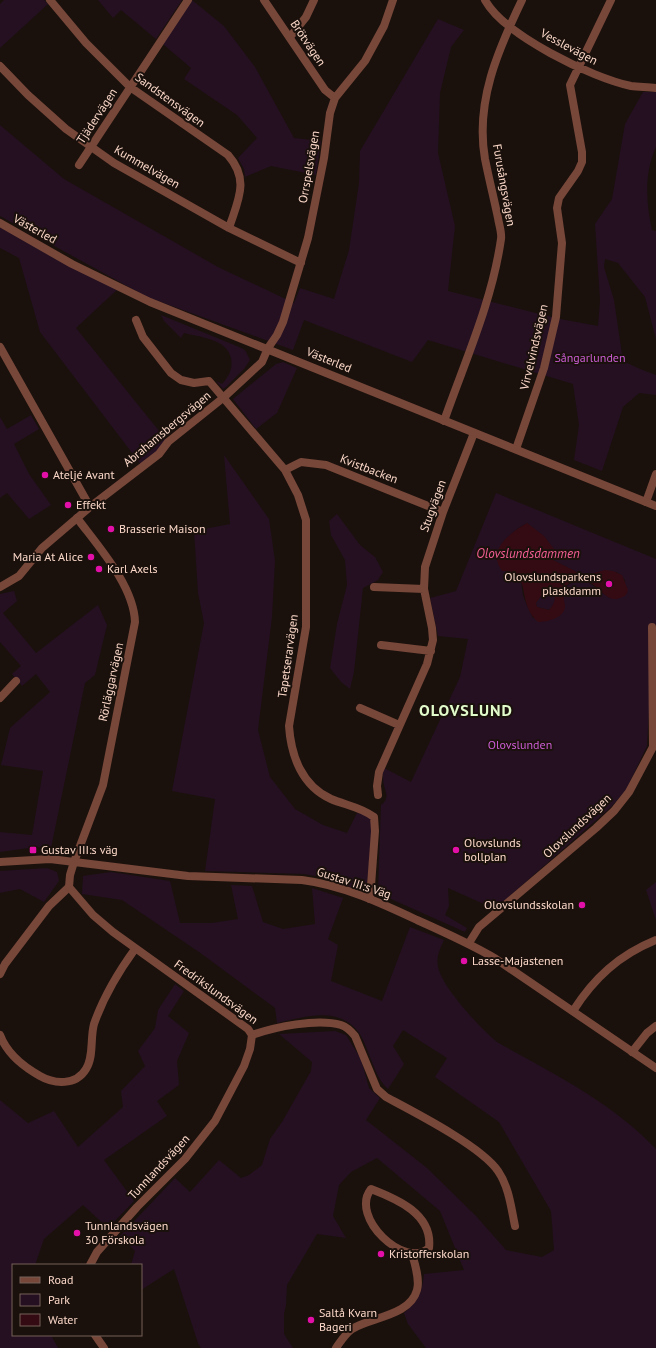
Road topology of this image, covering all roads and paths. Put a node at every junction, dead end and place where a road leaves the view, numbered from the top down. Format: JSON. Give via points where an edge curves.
{"nodes":[{"id":1,"x":50,"y":0,"type":"edge"},
{"id":2,"x":188,"y":0,"type":"edge"},
{"id":3,"x":264,"y":0,"type":"edge"},
{"id":4,"x":314,"y":0,"type":"edge"},
{"id":5,"x":393,"y":0,"type":"edge"},
{"id":6,"x":485,"y":0,"type":"edge"},
{"id":7,"x":522,"y":0,"type":"edge"},
{"id":8,"x":611,"y":0,"type":"edge"},
{"id":9,"x":509,"y":27,"type":"junction"},
{"id":10,"x":290,"y":37,"type":"junction"},
{"id":11,"x":0,"y":66,"type":"edge"},
{"id":12,"x":578,"y":68,"type":"junction"},
{"id":13,"x":130,"y":87,"type":"junction"},
{"id":14,"x":656,"y":88,"type":"edge"},
{"id":15,"x":335,"y":98,"type":"junction"},
{"id":16,"x":92,"y":148,"type":"junction"},
{"id":17,"x":79,"y":165,"type":"dead end"},
{"id":18,"x":0,"y":223,"type":"edge"},
{"id":19,"x":229,"y":228,"type":"junction"},
{"id":20,"x":301,"y":263,"type":"junction"},
{"id":21,"x":136,"y":320,"type":"dead end"},
{"id":22,"x":0,"y":347,"type":"edge"},
{"id":23,"x":268,"y":348,"type":"junction"},
{"id":24,"x":223,"y":398,"type":"junction"},
{"id":25,"x":444,"y":420,"type":"junction"},
{"id":26,"x":474,"y":433,"type":"junction"},
{"id":27,"x":516,"y":449,"type":"junction"},
{"id":28,"x":285,"y":470,"type":"junction"},
{"id":29,"x":656,"y":474,"type":"edge"},
{"id":30,"x":646,"y":502,"type":"junction"},
{"id":31,"x":656,"y":506,"type":"edge"},
{"id":32,"x":90,"y":507,"type":"junction"},
{"id":33,"x":443,"y":512,"type":"junction"},
{"id":34,"x":77,"y":518,"type":"junction"},
{"id":35,"x":0,"y":587,"type":"edge"},
{"id":36,"x":374,"y":588,"type":"dead end"},
{"id":37,"x":424,"y":589,"type":"junction"},
{"id":38,"x":652,"y":627,"type":"dead end"},
{"id":39,"x":381,"y":645,"type":"dead end"},
{"id":40,"x":431,"y":651,"type":"junction"},
{"id":41,"x":16,"y":681,"type":"dead end"},
{"id":42,"x":0,"y":698,"type":"edge"},
{"id":43,"x":360,"y":708,"type":"dead end"},
{"id":44,"x":399,"y":725,"type":"junction"},
{"id":45,"x":654,"y":747,"type":"edge"},
{"id":46,"x":378,"y":795,"type":"dead end"},
{"id":47,"x":0,"y":862,"type":"edge"},
{"id":48,"x":74,"y":862,"type":"junction"},
{"id":49,"x":68,"y":887,"type":"junction"},
{"id":50,"x":370,"y":899,"type":"junction"},
{"id":51,"x":656,"y":940,"type":"edge"},
{"id":52,"x":469,"y":943,"type":"junction"},
{"id":53,"x":135,"y":949,"type":"junction"},
{"id":54,"x":0,"y":974,"type":"edge"},
{"id":55,"x":572,"y":1011,"type":"junction"},
{"id":56,"x":656,"y":1026,"type":"edge"},
{"id":57,"x":0,"y":1035,"type":"edge"},
{"id":58,"x":252,"y":1035,"type":"junction"},
{"id":59,"x":632,"y":1052,"type":"junction"},
{"id":60,"x":656,"y":1068,"type":"edge"},
{"id":61,"x":514,"y":1226,"type":"dead end"},
{"id":62,"x":412,"y":1254,"type":"junction"},
{"id":63,"x":91,"y":1264,"type":"edge"},
{"id":64,"x":96,"y":1336,"type":"edge"},
{"id":65,"x":104,"y":1348,"type":"edge"},
{"id":66,"x":336,"y":1348,"type":"edge"}],
"edges":[{"from":1,"to":13,"type":"street","name":"Sandstensvägen","via":[[86,43]]},
{"from":2,"to":13,"type":"street","name":"Tjädervägen"},
{"from":3,"to":10,"type":"street","name":"Brötvägen"},
{"from":4,"to":10,"type":"street","via":[[306,17]]},
{"from":5,"to":15,"type":"street","name":"Orrspelsvägen","via":[[384,26],[366,61]]},
{"from":6,"to":9,"type":"street","name":"Vesslevägen","via":[[490,9]]},
{"from":7,"to":9,"type":"street","name":"Furusångsvägen"},
{"from":8,"to":12,"type":"street","name":"Virvelvindsvägen"},
{"from":9,"to":12,"type":"street","name":"Vesslevägen"},
{"from":9,"to":25,"type":"street","name":"Furusångsvägen","via":[[490,76],[484,102],[483,124],[485,157],[502,237],[490,290]]},
{"from":10,"to":15,"type":"street","name":"Brötvägen","via":[[325,90]]},
{"from":11,"to":16,"type":"street","name":"Kummelvägen","via":[[66,129]]},
{"from":12,"to":14,"type":"street","name":"Vesslevägen","via":[[632,86]]},
{"from":12,"to":27,"type":"street","name":"Virvelvindsvägen","via":[[570,85],[582,162],[559,198],[557,208],[562,243],[556,317],[544,368]]},
{"from":13,"to":16,"type":"street","name":"Tjädervägen"},
{"from":13,"to":19,"type":"street","name":"Sandstensvägen","via":[[228,155],[236,164],[241,188]]},
{"from":15,"to":20,"type":"street","name":"Orrspelsvägen"},
{"from":16,"to":17,"type":"street","name":"Tjädervägen"},
{"from":16,"to":19,"type":"street","name":"Kummelvägen"},
{"from":18,"to":23,"type":"street","name":"Västerled","via":[[72,264],[150,302]]},
{"from":19,"to":20,"type":"street","name":"Kummelvägen"},
{"from":20,"to":23,"type":"street","name":"Orrspelsvägen","via":[[283,322]]},
{"from":21,"to":24,"type":"street","name":"Abrahamsbergsvägen","via":[[143,337],[170,373],[181,380],[194,383],[209,381]]},
{"from":22,"to":32,"type":"street"},
{"from":23,"to":24,"type":"street","name":"Abrahamsbergsvägen","via":[[262,362]]},
{"from":23,"to":25,"type":"street","name":"Västerled"},
{"from":24,"to":28,"type":"street","name":"Tapetserarvägen"},
{"from":24,"to":32,"type":"street","name":"Abrahamsbergsvägen","via":[[168,442],[159,454]]},
{"from":25,"to":26,"type":"street","name":"Västerled"},
{"from":26,"to":27,"type":"street","name":"Västerled"},
{"from":26,"to":33,"type":"street","name":"Stugvägen"},
{"from":27,"to":30,"type":"street","name":"Västerled"},
{"from":28,"to":33,"type":"street","name":"Kvistbacken","via":[[301,462],[326,465]]},
{"from":28,"to":50,"type":"street","name":"Tapetserarvägen","via":[[298,495],[306,520],[306,627],[289,726],[291,746],[300,771],[314,788],[330,799],[374,817]]},
{"from":29,"to":30,"type":"street"},
{"from":30,"to":31,"type":"street","name":"Västerled"},
{"from":32,"to":34,"type":"street","name":"Abrahamsbergsvägen"},
{"from":33,"to":37,"type":"street","name":"Stugvägen","via":[[425,567]]},
{"from":34,"to":35,"type":"street","name":"Abrahamsbergsvägen","via":[[42,548],[19,576]]},
{"from":34,"to":48,"type":"street","name":"Rörläggarvägen","via":[[110,561],[132,604],[135,622],[103,785]]},
{"from":36,"to":37,"type":"street"},
{"from":37,"to":40,"type":"street","name":"Stugvägen","via":[[432,628]]},
{"from":38,"to":45,"type":"street","name":"Olovslundsvägen"},
{"from":39,"to":40,"type":"street"},
{"from":40,"to":44,"type":"street","name":"Stugvägen","via":[[428,664]]},
{"from":41,"to":42,"type":"street"},
{"from":43,"to":44,"type":"street"},
{"from":44,"to":46,"type":"street","name":"Stugvägen","via":[[379,772],[376,786]]},
{"from":45,"to":52,"type":"street","name":"Olovslundsvägen","via":[[629,792],[614,811],[479,927]]},
{"from":47,"to":48,"type":"street","name":"Gustav III:s Väg","via":[[38,859]]},
{"from":48,"to":49,"type":"street"},
{"from":48,"to":50,"type":"street","name":"Gustav III:s Väg","via":[[188,876],[320,882]]},
{"from":49,"to":53,"type":"street","name":"Fredrikslundsvägen","via":[[93,915]]},
{"from":49,"to":54,"type":"street","via":[[49,906]]},
{"from":50,"to":52,"type":"street","name":"Gustav III:s Väg"},
{"from":51,"to":55,"type":"street","via":[[625,956],[601,975],[587,989]]},
{"from":52,"to":55,"type":"street","name":"Gustav III:s Väg"},
{"from":53,"to":57,"type":"street","via":[[99,1011],[86,1069],[78,1077],[59,1083],[41,1077],[12,1055]]},
{"from":53,"to":58,"type":"street","name":"Fredrikslundsvägen","via":[[237,1021]]},
{"from":55,"to":59,"type":"street","name":"Gustav III:s Väg"},
{"from":56,"to":59,"type":"street"},
{"from":58,"to":61,"type":"street","name":"Fredrikslundsvägen","via":[[268,1030],[317,1023],[342,1025],[351,1030],[377,1089],[386,1097],[476,1150],[498,1170],[506,1186]]},
{"from":58,"to":63,"type":"street","name":"Tunnlandsvägen","via":[[244,1066],[215,1121],[185,1159],[137,1207]]},
{"from":59,"to":60,"type":"street","name":"Gustav III:s Väg"},
{"from":62,"to":62,"type":"street","via":[[390,1244],[373,1226],[364,1203],[365,1196],[371,1189],[394,1198],[413,1210],[427,1231],[429,1248],[424,1253]]},
{"from":62,"to":66,"type":"street","via":[[417,1291],[412,1298],[403,1308],[392,1314],[352,1329]]},
{"from":64,"to":65,"type":"street"}]}
